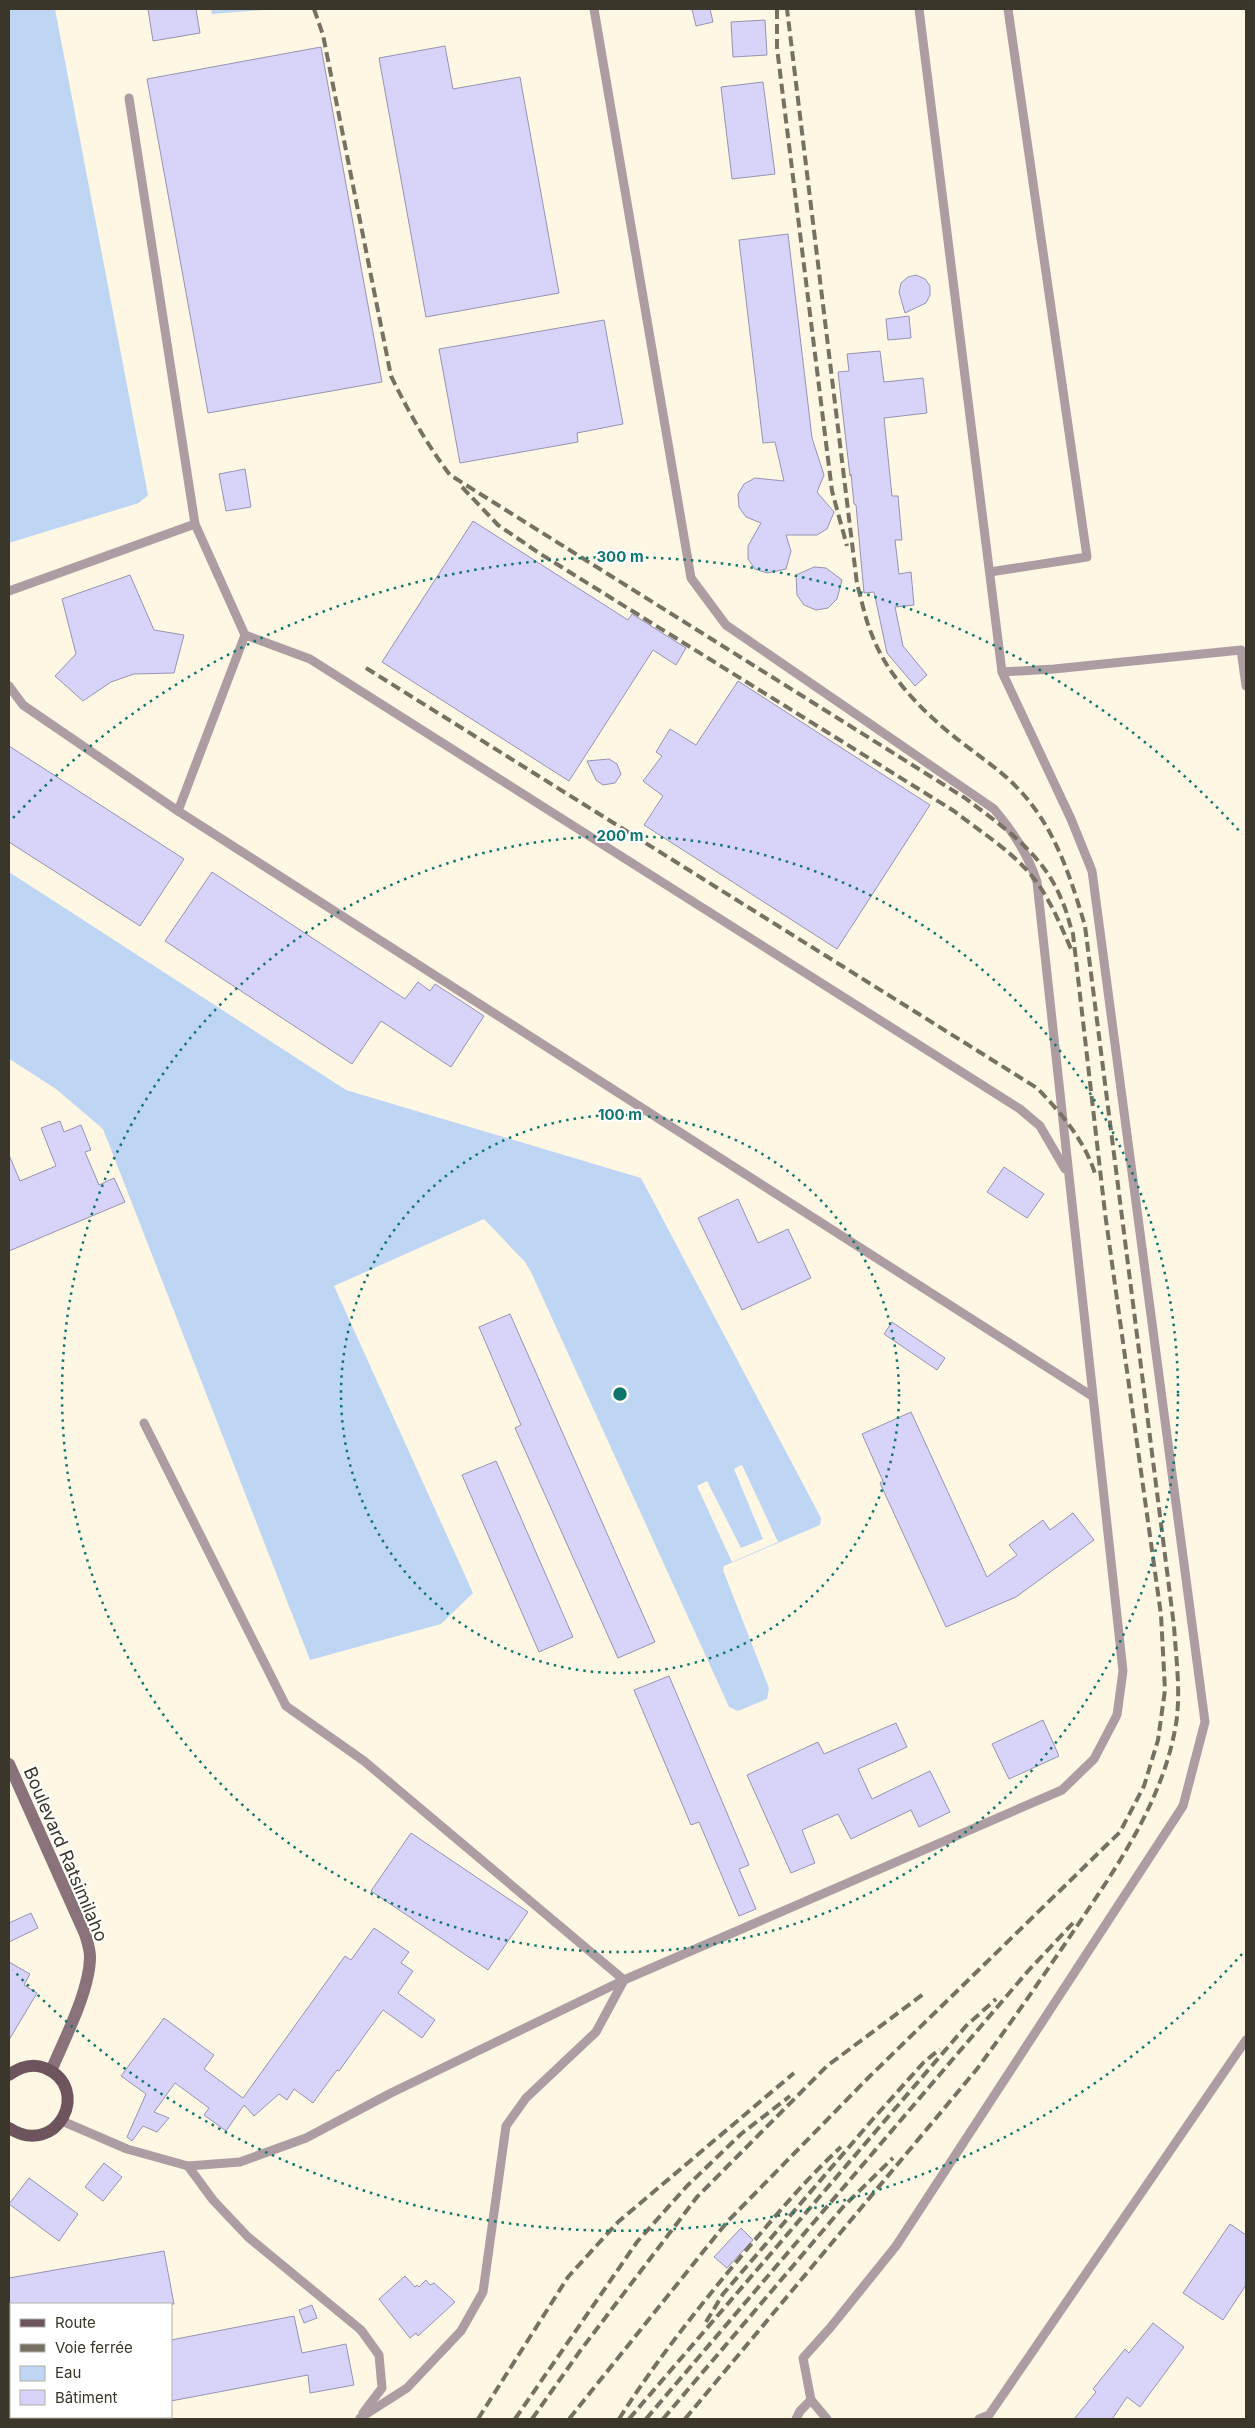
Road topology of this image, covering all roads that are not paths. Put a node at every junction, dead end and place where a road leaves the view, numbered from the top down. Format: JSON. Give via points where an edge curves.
{"nodes":[{"id":1,"x":594,"y":9,"type":"edge"},
{"id":2,"x":919,"y":9,"type":"edge"},
{"id":3,"x":1008,"y":9,"type":"edge"},
{"id":4,"x":129,"y":98,"type":"dead end"},
{"id":5,"x":195,"y":524,"type":"junction"},
{"id":6,"x":990,"y":572,"type":"junction"},
{"id":7,"x":9,"y":591,"type":"edge"},
{"id":8,"x":245,"y":635,"type":"junction"},
{"id":9,"x":1002,"y":672,"type":"junction"},
{"id":10,"x":9,"y":686,"type":"edge"},
{"id":11,"x":1246,"y":686,"type":"edge"},
{"id":12,"x":178,"y":811,"type":"junction"},
{"id":13,"x":1068,"y":1173,"type":"junction"},
{"id":14,"x":1092,"y":1396,"type":"junction"},
{"id":15,"x":144,"y":1424,"type":"dead end"},
{"id":16,"x":9,"y":1764,"type":"edge"},
{"id":17,"x":624,"y":1980,"type":"junction"},
{"id":18,"x":1246,"y":2040,"type":"edge"},
{"id":19,"x":51,"y":2071,"type":"junction"},
{"id":20,"x":9,"y":2074,"type":"edge"},
{"id":21,"x":62,"y":2121,"type":"junction"},
{"id":22,"x":9,"y":2128,"type":"edge"},
{"id":23,"x":188,"y":2166,"type":"junction"},
{"id":24,"x":811,"y":2400,"type":"junction"},
{"id":25,"x":357,"y":2418,"type":"edge"},
{"id":26,"x":796,"y":2419,"type":"edge"},
{"id":27,"x":827,"y":2419,"type":"edge"},
{"id":28,"x":980,"y":2419,"type":"edge"}],
"edges":[{"from":1,"to":13,"type":"lane","via":[[691,578],[726,625],[994,810],[1017,838],[1037,882]]},
{"from":2,"to":6,"type":"lane"},
{"from":3,"to":6,"type":"lane","via":[[1087,557]]},
{"from":4,"to":5,"type":"lane"},
{"from":5,"to":7,"type":"lane"},
{"from":5,"to":8,"type":"lane"},
{"from":6,"to":9,"type":"lane"},
{"from":8,"to":12,"type":"lane"},
{"from":8,"to":13,"type":"lane","via":[[310,658],[1020,1109],[1040,1126]]},
{"from":9,"to":11,"type":"lane","via":[[1241,650]]},
{"from":9,"to":24,"type":"lane","via":[[1092,871],[1205,1722],[1183,1806],[896,2246],[803,2358]]},
{"from":10,"to":12,"type":"lane","via":[[23,705]]},
{"from":12,"to":14,"type":"lane"},
{"from":13,"to":14,"type":"lane"},
{"from":14,"to":17,"type":"lane","via":[[1123,1671],[1117,1715],[1094,1759],[1062,1790]]},
{"from":15,"to":17,"type":"lane","via":[[286,1706],[364,1761]]},
{"from":16,"to":19,"type":"main road","name":"Boulevard Ratsimilaho","via":[[85,1934],[90,1955],[81,1997]]},
{"from":17,"to":23,"type":"lane","via":[[306,2138],[240,2162]]},
{"from":17,"to":25,"type":"lane","via":[[596,2032],[526,2098],[506,2126],[483,2292],[461,2331],[407,2388]]},
{"from":18,"to":28,"type":"lane","via":[[989,2415]]},
{"from":19,"to":20,"type":"main road","via":[[40,2066],[28,2066]]},
{"from":19,"to":21,"type":"main road","via":[[60,2078],[67,2094],[67,2110]]},
{"from":21,"to":22,"type":"main road","via":[[42,2135],[18,2134]]},
{"from":21,"to":23,"type":"lane","via":[[127,2149]]},
{"from":23,"to":25,"type":"lane","via":[[213,2200],[248,2238],[361,2330],[378,2355],[382,2388]]},
{"from":24,"to":26,"type":"lane"},
{"from":24,"to":27,"type":"lane"}]}
